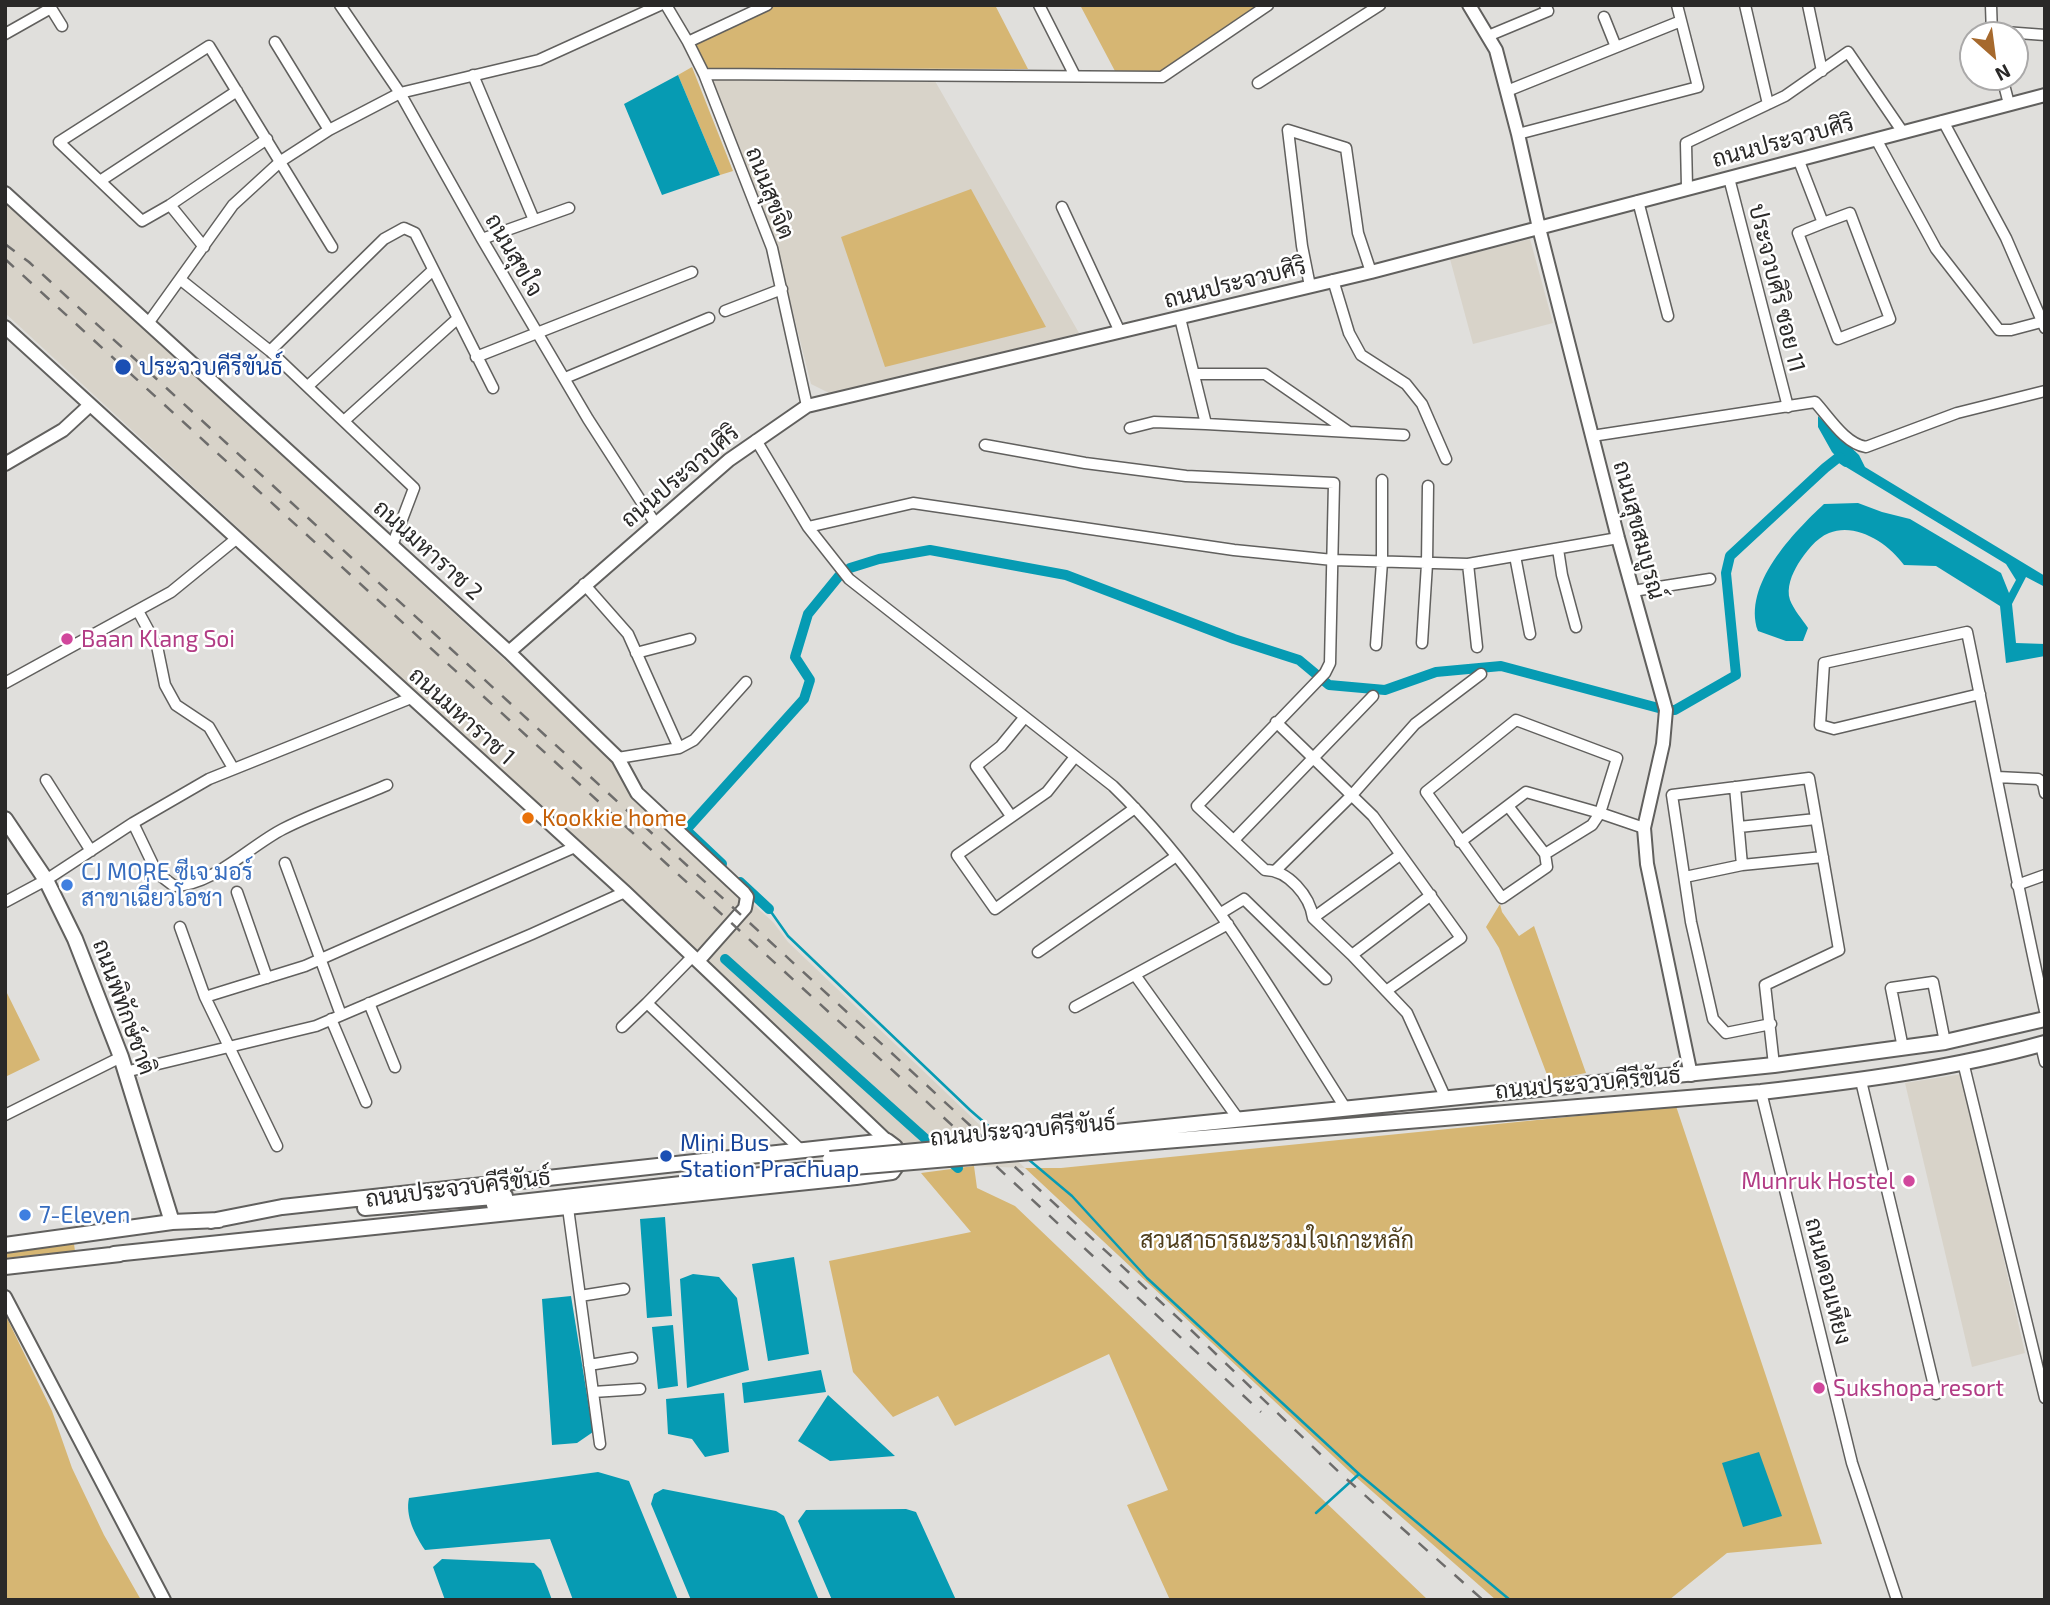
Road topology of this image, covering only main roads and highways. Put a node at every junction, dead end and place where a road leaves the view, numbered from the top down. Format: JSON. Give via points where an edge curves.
{"nodes":[{"id":1,"x":5,"y":819,"type":"edge"},
{"id":2,"x":2045,"y":1019,"type":"edge"},
{"id":3,"x":2043,"y":1044,"type":"edge"},
{"id":4,"x":1078,"y":1142,"type":"junction"},
{"id":5,"x":830,"y":1164,"type":"junction"},
{"id":6,"x":211,"y":1221,"type":"junction"},
{"id":7,"x":172,"y":1222,"type":"junction"},
{"id":8,"x":79,"y":1235,"type":"junction"},
{"id":9,"x":5,"y":1245,"type":"edge"},
{"id":10,"x":114,"y":1254,"type":"junction"},
{"id":11,"x":84,"y":1257,"type":"junction"},
{"id":12,"x":5,"y":1267,"type":"edge"}],
"edges":[{"from":1,"to":7,"type":"main road","name":"ถนนพิทักษ์ชาติ","via":[[46,880],[75,939],[121,1057]]},
{"from":2,"to":4,"type":"main road","name":"ถนนประจวบคีรีขันธ์","via":[[1945,1042],[1774,1065],[1238,1120]]},
{"from":3,"to":4,"type":"main road","name":"ถนนประจวบคีรีขันธ์","via":[[1861,1081],[1761,1092]]},
{"from":4,"to":5,"type":"main road","name":"ถนนประจวบคีรีขันธ์","bridge":true},
{"from":5,"to":6,"type":"main road","name":"ถนนประจวบคีรีขันธ์"},
{"from":5,"to":10,"type":"main road","name":"ถนนประจวบคีรีขันธ์"},
{"from":6,"to":7,"type":"main road","name":"ถนนประจวบคีรีขันธ์"},
{"from":6,"to":10,"type":"main road","via":[[282,1207],[887,1141],[898,1156],[892,1172]]},
{"from":7,"to":8,"type":"main road","name":"ถนนประจวบคีรีขันธ์"},
{"from":8,"to":9,"type":"main road","name":"ถนนประจวบคีรีขันธ์"},
{"from":8,"to":11,"type":"main road"},
{"from":10,"to":11,"type":"main road","name":"ถนนประจวบคีรีขันธ์"},
{"from":11,"to":12,"type":"main road","name":"ถนนประจวบคีรีขันธ์"}]}
